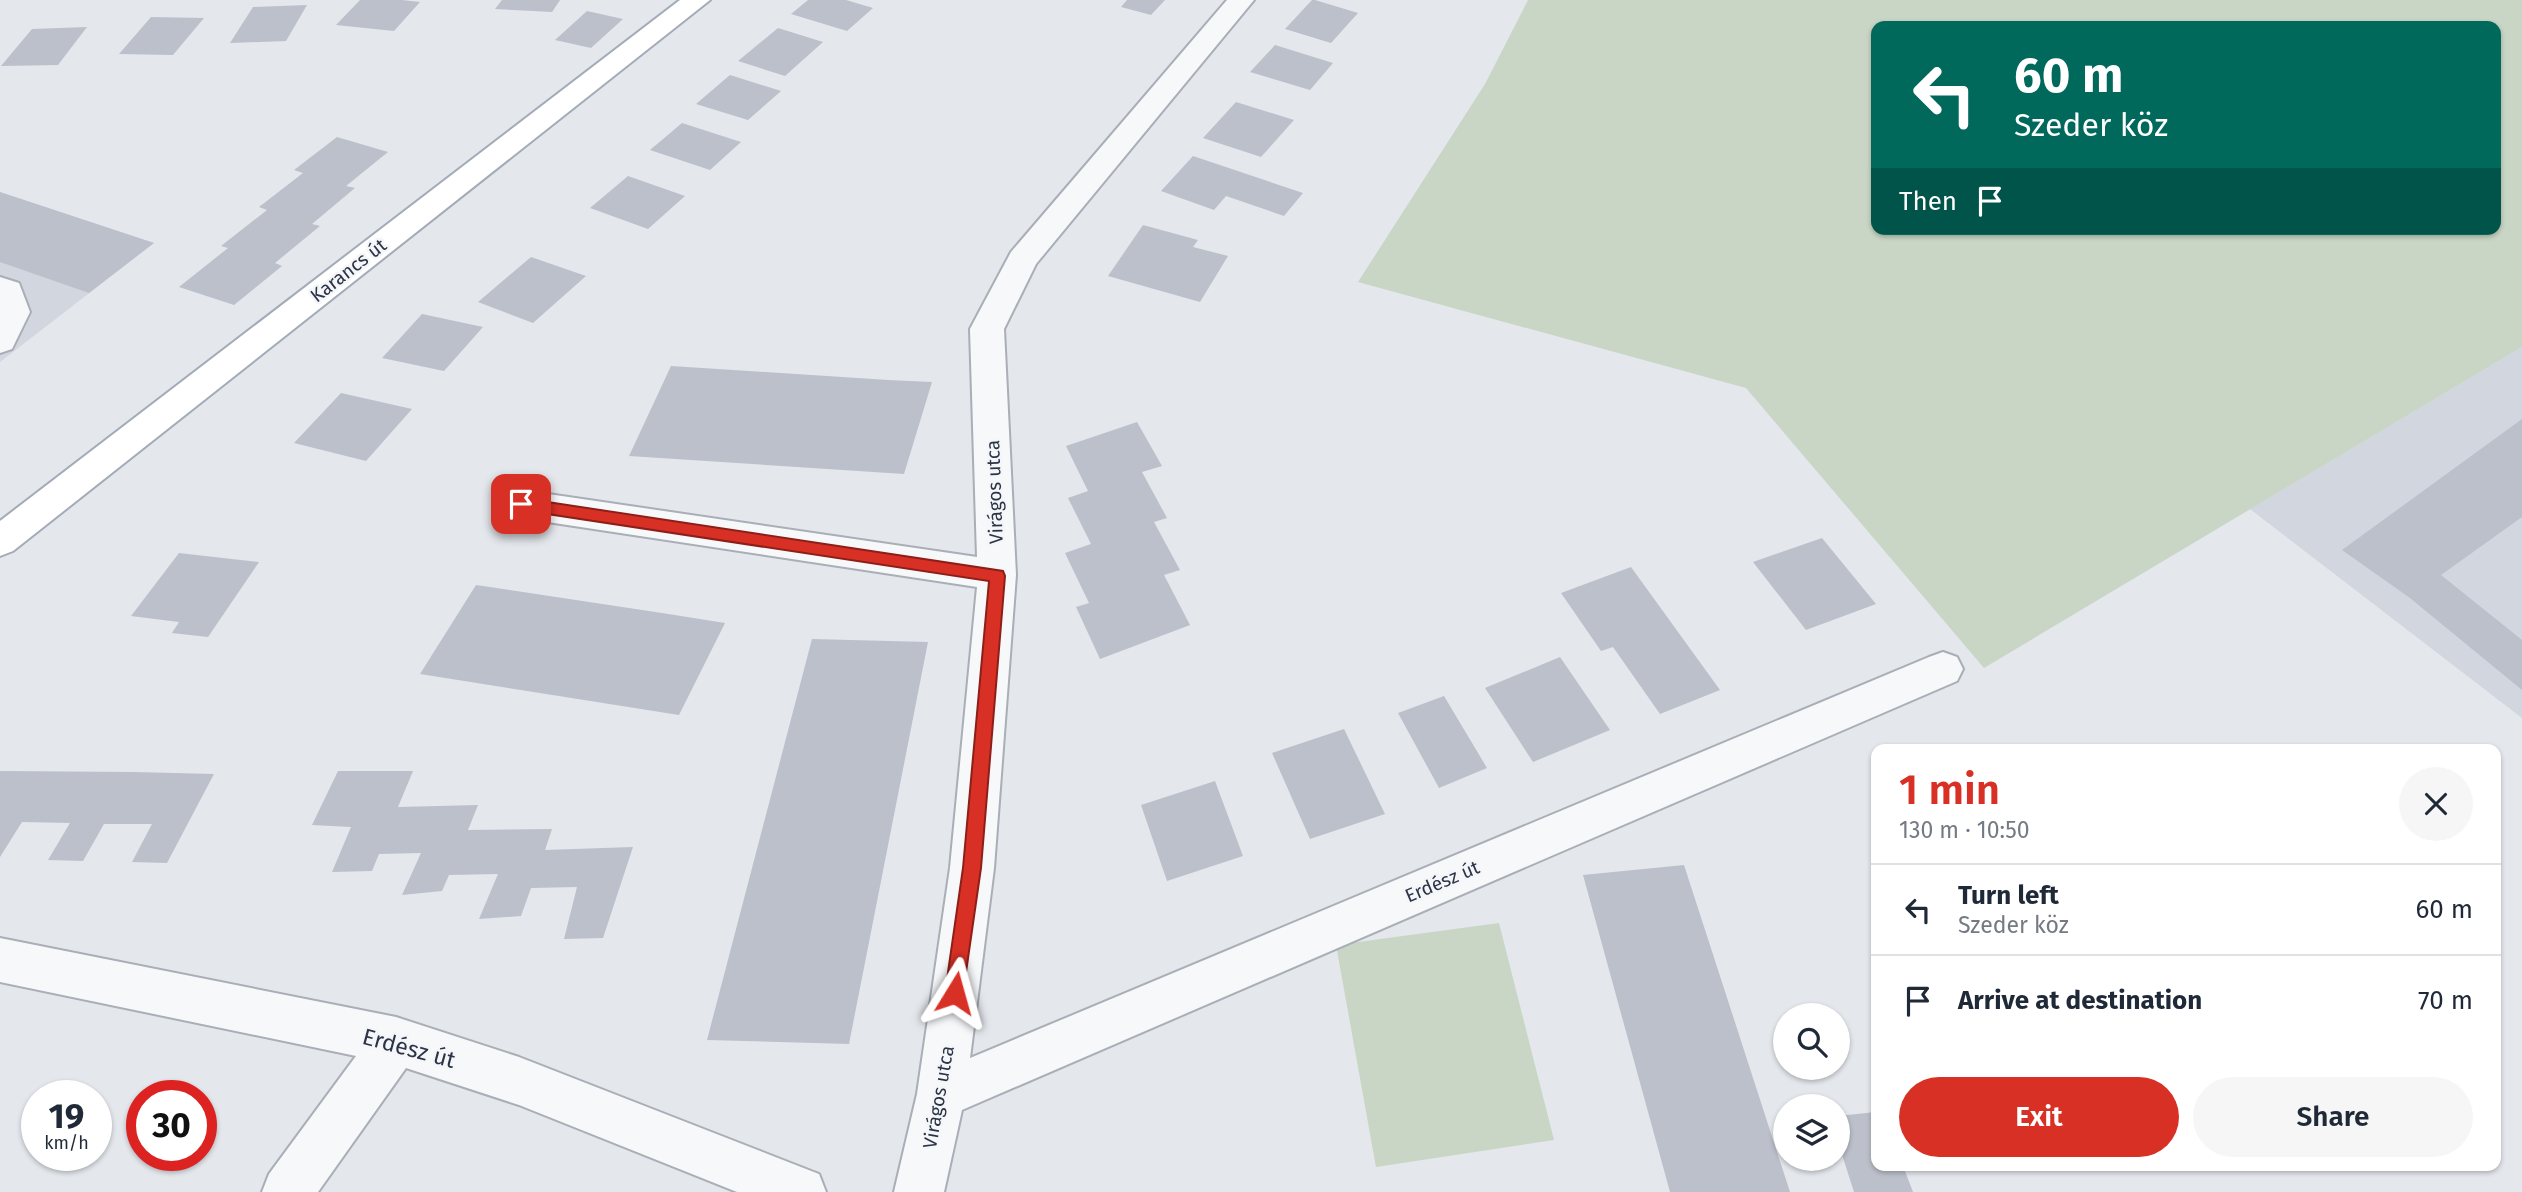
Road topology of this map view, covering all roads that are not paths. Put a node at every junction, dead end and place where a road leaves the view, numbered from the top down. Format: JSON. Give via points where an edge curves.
{"nodes":[{"id":1,"x":697,"y":0,"type":"edge"},
{"id":2,"x":1241,"y":0,"type":"edge"},
{"id":3,"x":0,"y":288,"type":"edge"},
{"id":4,"x":0,"y":341,"type":"edge"},
{"id":5,"x":521,"y":504,"type":"dead end"},
{"id":6,"x":0,"y":541,"type":"edge"},
{"id":7,"x":997,"y":576,"type":"junction"},
{"id":8,"x":1943,"y":669,"type":"dead end"},
{"id":9,"x":0,"y":960,"type":"edge"},
{"id":10,"x":396,"y":1041,"type":"junction"},
{"id":11,"x":941,"y":1094,"type":"junction"},
{"id":12,"x":287,"y":1192,"type":"edge"},
{"id":13,"x":801,"y":1192,"type":"edge"},
{"id":14,"x":919,"y":1192,"type":"edge"}],
"edges":[{"from":1,"to":6,"type":"main road","name":"Karancs út"},
{"from":2,"to":7,"type":"street","name":"Virágos utca","via":[[1022,259],[987,329]]},
{"from":3,"to":4,"type":"street","via":[[8,291],[14,312]]},
{"from":5,"to":7,"type":"street"},
{"from":7,"to":11,"type":"street","name":"Virágos utca","via":[[972,868]]},
{"from":8,"to":11,"type":"street","name":"Erdész út"},
{"from":9,"to":10,"type":"street","name":"Erdész út"},
{"from":10,"to":12,"type":"street"},
{"from":10,"to":13,"type":"street","name":"Erdész út","via":[[519,1081]]},
{"from":11,"to":14,"type":"street","name":"Virágos utca"}]}
